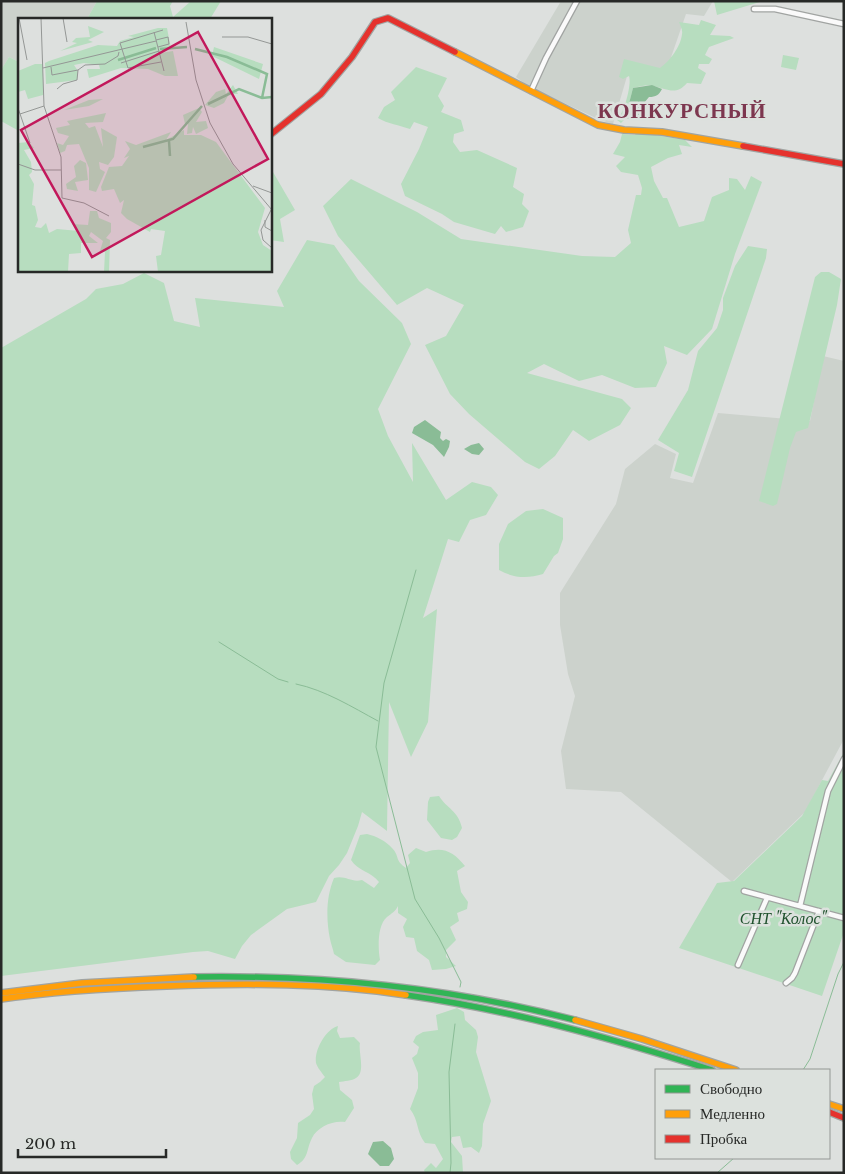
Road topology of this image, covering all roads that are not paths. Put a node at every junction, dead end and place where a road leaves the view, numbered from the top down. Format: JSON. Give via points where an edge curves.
{"nodes":[{"id":1,"x":577,"y":1,"type":"edge"},
{"id":2,"x":754,"y":10,"type":"dead end"},
{"id":3,"x":844,"y":24,"type":"edge"},
{"id":4,"x":531,"y":91,"type":"junction"},
{"id":5,"x":271,"y":134,"type":"edge"},
{"id":6,"x":844,"y":164,"type":"edge"},
{"id":7,"x":844,"y":759,"type":"edge"},
{"id":8,"x":744,"y":891,"type":"dead end"},
{"id":9,"x":767,"y":898,"type":"junction"},
{"id":10,"x":800,"y":906,"type":"junction"},
{"id":11,"x":819,"y":911,"type":"junction"},
{"id":12,"x":844,"y":918,"type":"edge"},
{"id":13,"x":738,"y":965,"type":"dead end"},
{"id":14,"x":786,"y":983,"type":"dead end"},
{"id":15,"x":1,"y":993,"type":"edge"},
{"id":16,"x":1,"y":1000,"type":"edge"},
{"id":17,"x":709,"y":1069,"type":"edge"},
{"id":18,"x":733,"y":1069,"type":"edge"},
{"id":19,"x":830,"y":1104,"type":"edge"},
{"id":20,"x":844,"y":1109,"type":"edge"},
{"id":21,"x":830,"y":1112,"type":"edge"},
{"id":22,"x":844,"y":1118,"type":"edge"}],
"edges":[{"from":1,"to":4,"type":"street"},
{"from":2,"to":3,"type":"street","via":[[775,9]]},
{"from":4,"to":5,"type":"main road","via":[[388,18],[375,22],[352,57],[321,94]]},
{"from":4,"to":6,"type":"main road","via":[[579,117],[608,128],[662,132]]},
{"from":7,"to":10,"type":"street","via":[[828,791]]},
{"from":8,"to":9,"type":"street"},
{"from":9,"to":10,"type":"street"},
{"from":9,"to":13,"type":"street"},
{"from":10,"to":11,"type":"street"},
{"from":11,"to":12,"type":"street"},
{"from":11,"to":14,"type":"street","via":[[795,973]]},
{"from":15,"to":18,"type":"main road","via":[[79,983],[221,976],[353,981],[456,995],[521,1008],[606,1029]]},
{"from":16,"to":17,"type":"main road","via":[[110,987],[284,984],[351,989],[457,1003],[530,1018],[605,1036]]},
{"from":19,"to":20,"type":"main road"},
{"from":21,"to":22,"type":"main road"}]}
